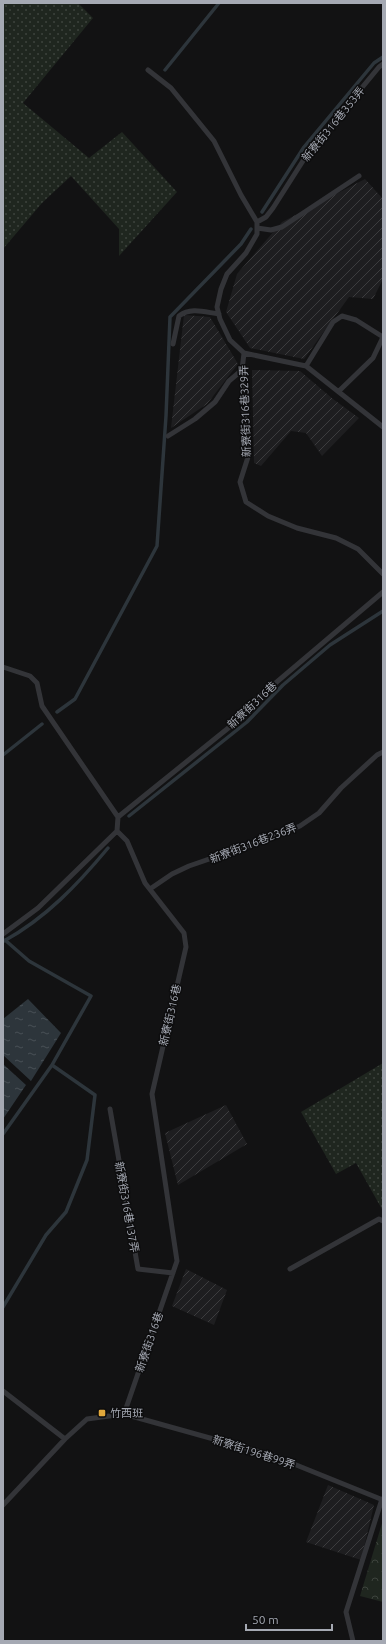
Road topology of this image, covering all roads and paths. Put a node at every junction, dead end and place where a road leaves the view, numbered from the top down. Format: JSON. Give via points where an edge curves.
{"nodes":[{"id":1,"x":383,"y":64,"type":"edge"},
{"id":2,"x":148,"y":70,"type":"dead end"},
{"id":3,"x":359,"y":176,"type":"dead end"},
{"id":4,"x":257,"y":225,"type":"junction"},
{"id":5,"x":219,"y":314,"type":"junction"},
{"id":6,"x":383,"y":337,"type":"edge"},
{"id":7,"x":173,"y":344,"type":"dead end"},
{"id":8,"x":244,"y":353,"type":"junction"},
{"id":9,"x":306,"y":366,"type":"junction"},
{"id":10,"x":242,"y":370,"type":"junction"},
{"id":11,"x":339,"y":391,"type":"junction"},
{"id":12,"x":383,"y":427,"type":"edge"},
{"id":13,"x":168,"y":436,"type":"dead end"},
{"id":14,"x":383,"y":574,"type":"edge"},
{"id":15,"x":383,"y":592,"type":"edge"},
{"id":16,"x":3,"y":667,"type":"edge"},
{"id":17,"x":383,"y":752,"type":"edge"},
{"id":18,"x":118,"y":817,"type":"junction"},
{"id":19,"x":117,"y":831,"type":"junction"},
{"id":20,"x":150,"y":889,"type":"junction"},
{"id":21,"x":3,"y":934,"type":"edge"},
{"id":22,"x":110,"y":1109,"type":"dead end"},
{"id":23,"x":383,"y":1221,"type":"edge"},
{"id":24,"x":290,"y":1269,"type":"dead end"},
{"id":25,"x":173,"y":1273,"type":"junction"},
{"id":26,"x":3,"y":1391,"type":"edge"},
{"id":27,"x":124,"y":1414,"type":"junction"},
{"id":28,"x":65,"y":1439,"type":"junction"},
{"id":29,"x":382,"y":1500,"type":"edge"},
{"id":30,"x":3,"y":1505,"type":"edge"},
{"id":31,"x":353,"y":1641,"type":"edge"}],
"edges":[{"from":1,"to":4,"type":"lane","name":"新寮街316巷353弄","via":[[308,153],[273,208]]},
{"from":2,"to":4,"type":"lane","via":[[171,88],[214,141]]},
{"from":3,"to":4,"type":"lane","via":[[282,227],[271,230]]},
{"from":4,"to":5,"type":"lane","name":"新寮街316巷353弄","via":[[257,234],[246,253],[227,274],[217,307]]},
{"from":5,"to":7,"type":"lane","via":[[193,310],[185,312],[179,316]]},
{"from":5,"to":8,"type":"lane","name":"新寮街316巷353弄","via":[[230,340]]},
{"from":6,"to":9,"type":"lane","via":[[356,320],[342,316],[333,322]]},
{"from":6,"to":11,"type":"lane","via":[[373,358]]},
{"from":8,"to":9,"type":"lane"},
{"from":8,"to":10,"type":"lane","name":"新寮街316巷329弄"},
{"from":9,"to":11,"type":"lane"},
{"from":10,"to":13,"type":"lane","via":[[229,380],[215,402],[195,419]]},
{"from":10,"to":14,"type":"lane","name":"新寮街316巷329弄","via":[[248,457],[240,482],[246,502],[268,516],[297,528],[336,538],[358,549]]},
{"from":11,"to":12,"type":"lane"},
{"from":15,"to":18,"type":"lane","name":"新寮街316巷","via":[[252,703],[237,721]]},
{"from":16,"to":18,"type":"lane","via":[[30,676],[37,683],[42,706]]},
{"from":17,"to":20,"type":"lane","name":"新寮街316巷236弄","via":[[341,788],[319,813],[300,826],[189,866]]},
{"from":18,"to":19,"type":"lane"},
{"from":19,"to":20,"type":"lane","name":"新寮街316巷","via":[[126,841]]},
{"from":19,"to":21,"type":"lane","via":[[38,908]]},
{"from":20,"to":25,"type":"lane","name":"新寮街316巷","via":[[184,933],[186,947],[152,1094],[177,1261]]},
{"from":22,"to":25,"type":"lane","name":"新寮街316巷137弄","via":[[138,1269]]},
{"from":23,"to":24,"type":"lane","via":[[379,1219]]},
{"from":25,"to":27,"type":"lane","name":"新寮街316巷"},
{"from":26,"to":28,"type":"lane"},
{"from":27,"to":28,"type":"lane","via":[[87,1419]]},
{"from":27,"to":29,"type":"lane","name":"新寮街196巷99弄","via":[[274,1456]]},
{"from":28,"to":30,"type":"lane"},
{"from":29,"to":31,"type":"lane","name":"新寮街196巷99弄","via":[[346,1612]]}]}
